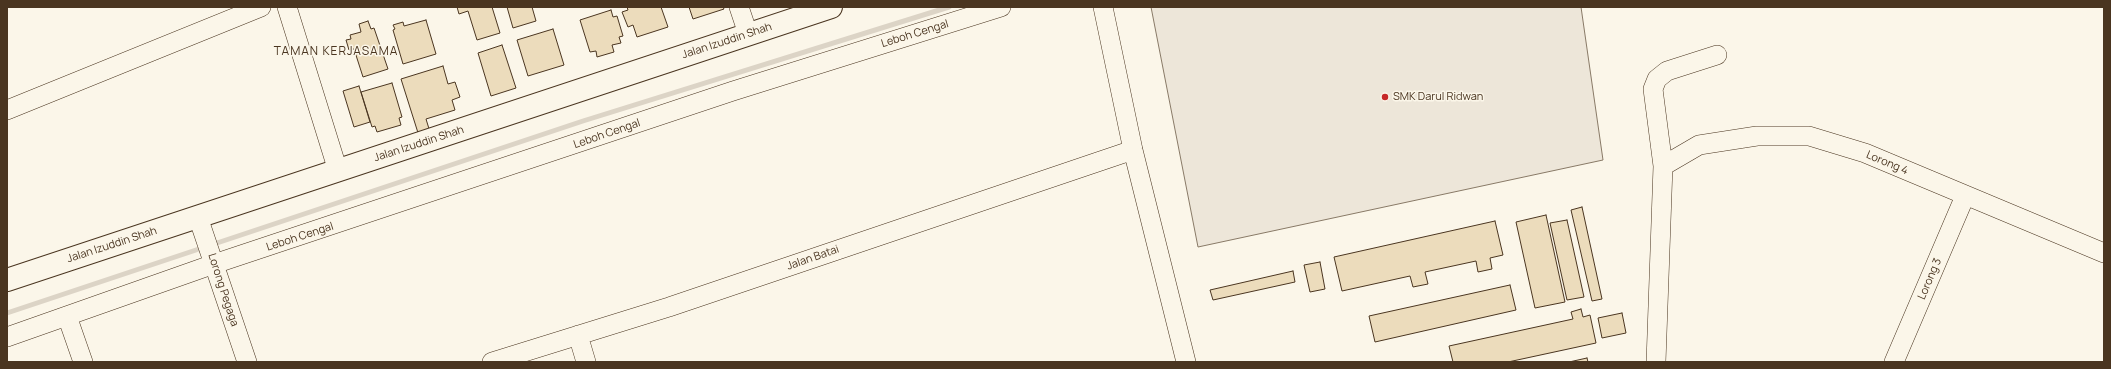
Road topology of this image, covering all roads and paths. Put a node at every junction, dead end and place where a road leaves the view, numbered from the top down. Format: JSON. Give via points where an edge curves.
{"nodes":[{"id":1,"x":261,"y":7,"type":"edge"},
{"id":2,"x":287,"y":7,"type":"edge"},
{"id":3,"x":739,"y":7,"type":"edge"},
{"id":4,"x":1001,"y":7,"type":"edge"},
{"id":5,"x":1103,"y":7,"type":"edge"},
{"id":6,"x":820,"y":9,"type":"edge"},
{"id":7,"x":748,"y":34,"type":"junction"},
{"id":8,"x":1716,"y":54,"type":"dead end"},
{"id":9,"x":7,"y":110,"type":"edge"},
{"id":10,"x":1133,"y":150,"type":"junction"},
{"id":11,"x":1663,"y":166,"type":"junction"},
{"id":12,"x":338,"y":171,"type":"junction"},
{"id":13,"x":1965,"y":196,"type":"junction"},
{"id":14,"x":198,"y":217,"type":"junction"},
{"id":15,"x":210,"y":252,"type":"junction"},
{"id":16,"x":2104,"y":253,"type":"edge"},
{"id":17,"x":7,"y":280,"type":"edge"},
{"id":18,"x":67,"y":316,"type":"junction"},
{"id":19,"x":578,"y":335,"type":"junction"},
{"id":20,"x":7,"y":337,"type":"edge"},
{"id":21,"x":83,"y":362,"type":"edge"},
{"id":22,"x":247,"y":362,"type":"edge"},
{"id":23,"x":492,"y":362,"type":"edge"},
{"id":24,"x":586,"y":362,"type":"edge"},
{"id":25,"x":1186,"y":362,"type":"edge"},
{"id":26,"x":1656,"y":362,"type":"edge"},
{"id":27,"x":1894,"y":362,"type":"edge"}],
"edges":[{"from":1,"to":9,"type":"street"},
{"from":2,"to":12,"type":"street"},
{"from":3,"to":7,"type":"street"},
{"from":4,"to":15,"type":"street","name":"Leboh Cengal"},
{"from":5,"to":10,"type":"street"},
{"from":6,"to":7,"type":"main road","name":"Jalan Izuddin Shah"},
{"from":7,"to":12,"type":"main road","name":"Jalan Izuddin Shah"},
{"from":8,"to":11,"type":"street","via":[[1667,71],[1657,79],[1653,89]]},
{"from":10,"to":19,"type":"street","name":"Jalan Batai","via":[[669,307]]},
{"from":10,"to":25,"type":"street"},
{"from":11,"to":13,"type":"street","name":"Lorong 4","via":[[1699,145],[1757,136],[1810,136],[1865,153]]},
{"from":11,"to":26,"type":"street"},
{"from":12,"to":14,"type":"main road","name":"Jalan Izuddin Shah"},
{"from":13,"to":16,"type":"street","name":"Lorong 4"},
{"from":13,"to":27,"type":"street","name":"Lorong 3"},
{"from":14,"to":15,"type":"street","name":"Lorong Pegaga"},
{"from":14,"to":17,"type":"main road","name":"Jalan Izuddin Shah"},
{"from":15,"to":18,"type":"street","name":"Leboh Cengal"},
{"from":15,"to":22,"type":"street","name":"Lorong Pegaga"},
{"from":18,"to":20,"type":"street","name":"Leboh Cengal"},
{"from":18,"to":21,"type":"street"},
{"from":19,"to":23,"type":"street","name":"Jalan Batai"},
{"from":19,"to":24,"type":"street"}]}
